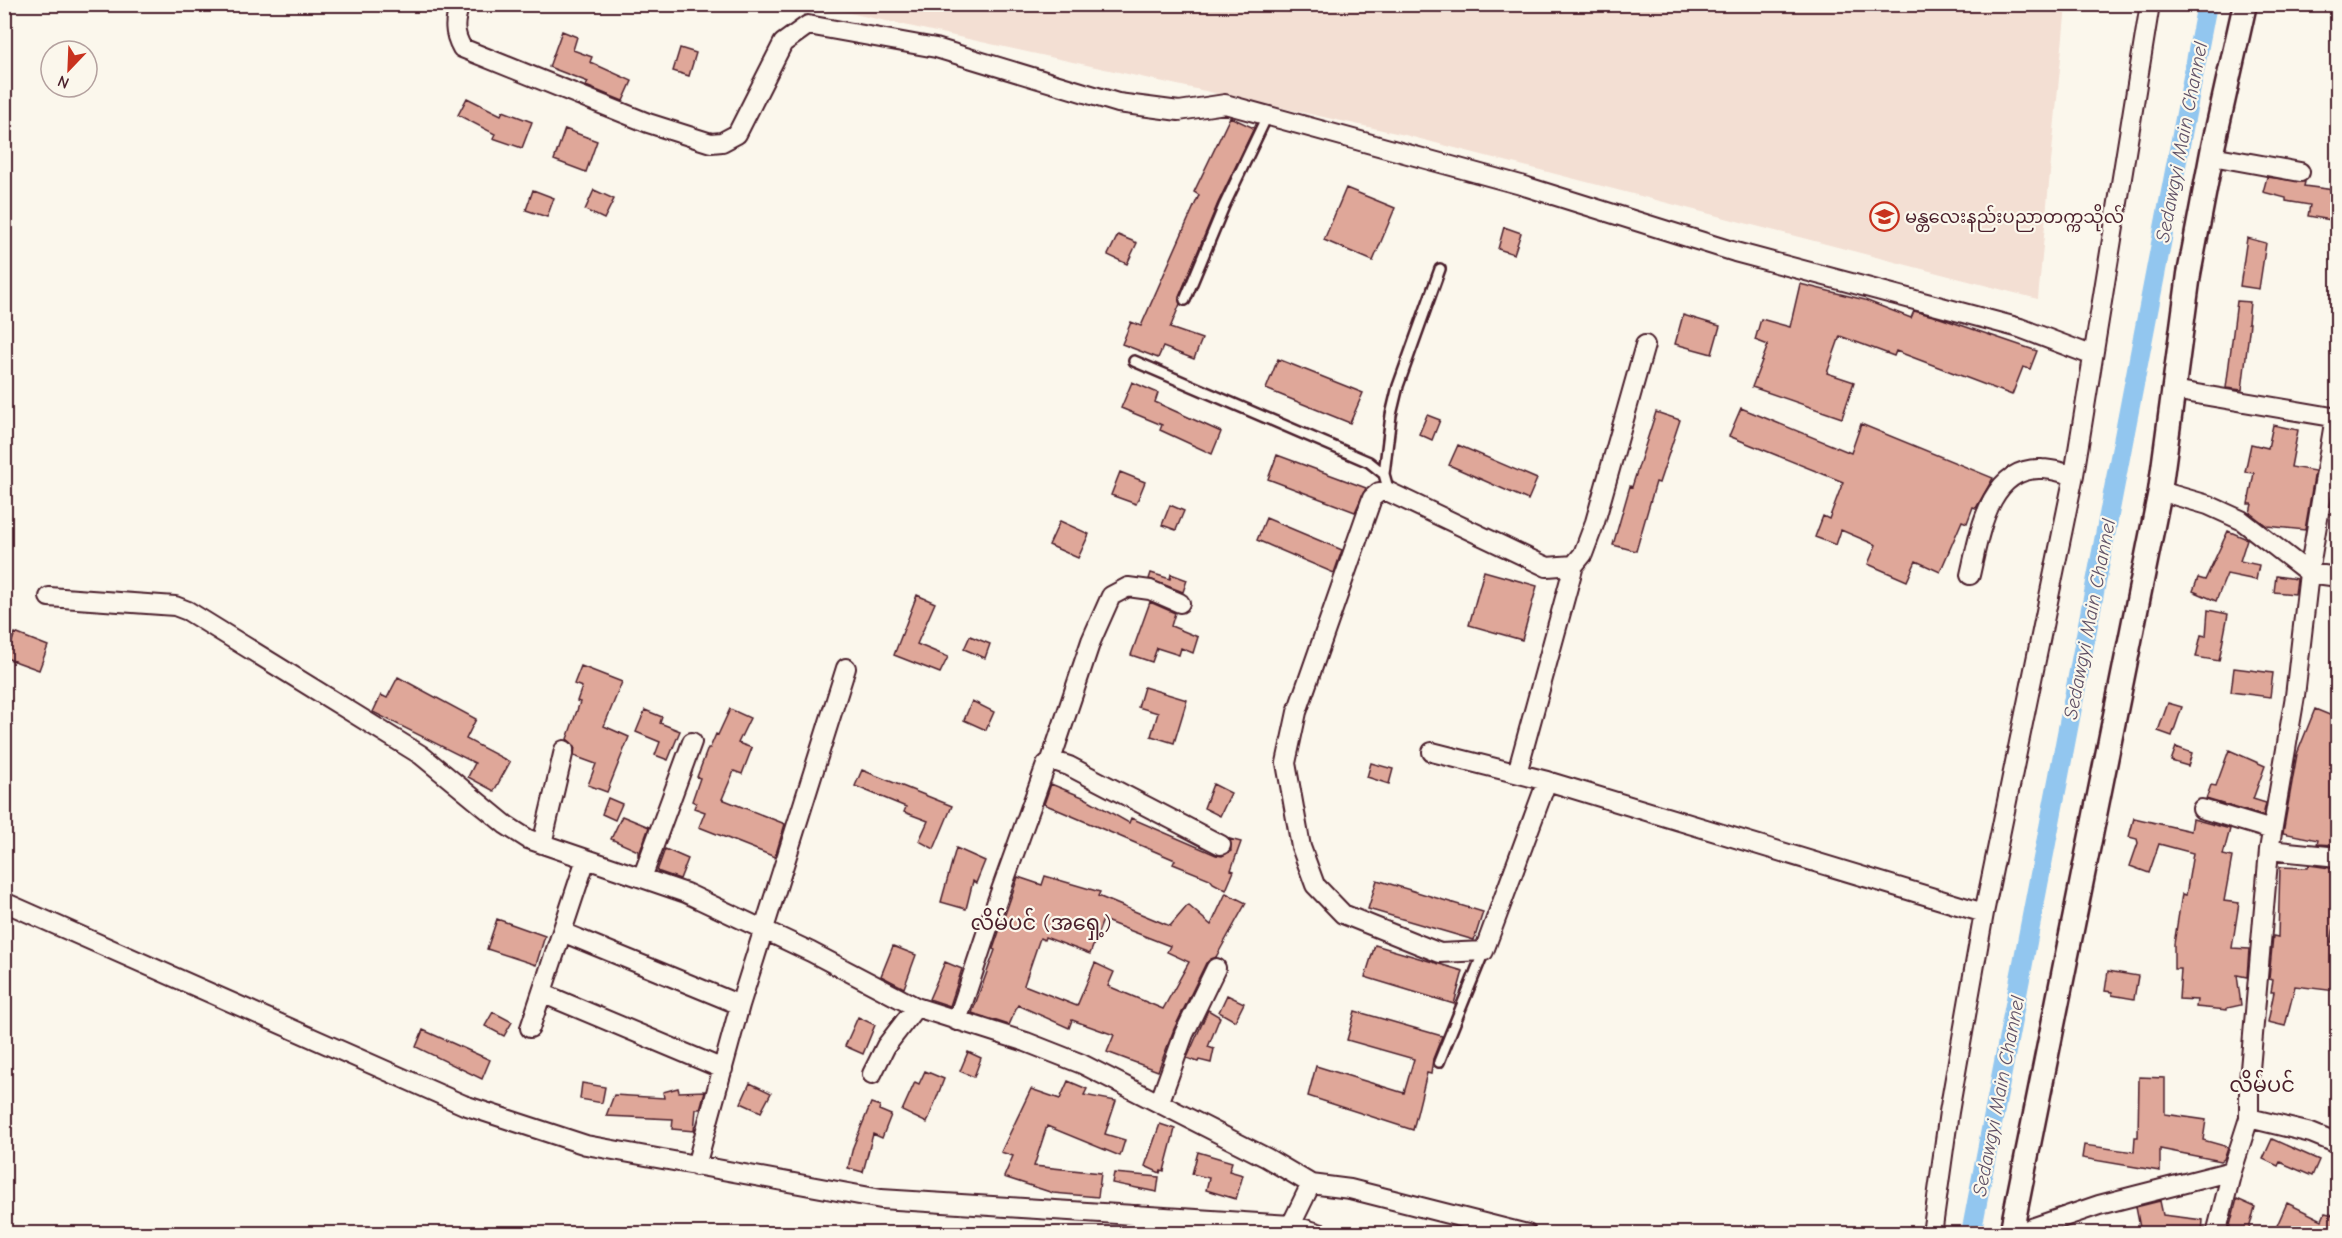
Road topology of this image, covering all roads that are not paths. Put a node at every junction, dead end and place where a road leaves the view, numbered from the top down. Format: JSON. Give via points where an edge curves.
{"nodes":[{"id":1,"x":460,"y":4,"type":"edge"},
{"id":2,"x":2150,"y":4,"type":"edge"},
{"id":3,"x":2245,"y":4,"type":"edge"},
{"id":4,"x":1267,"y":116,"type":"junction"},
{"id":5,"x":2212,"y":156,"type":"junction"},
{"id":6,"x":2300,"y":172,"type":"dead end"},
{"id":7,"x":1440,"y":269,"type":"dead end"},
{"id":8,"x":1185,"y":300,"type":"dead end"},
{"id":9,"x":1645,"y":345,"type":"dead end"},
{"id":10,"x":2091,"y":355,"type":"junction"},
{"id":11,"x":1134,"y":361,"type":"dead end"},
{"id":12,"x":2172,"y":390,"type":"junction"},
{"id":13,"x":2336,"y":418,"type":"edge"},
{"id":14,"x":1384,"y":474,"type":"junction"},
{"id":15,"x":2074,"y":475,"type":"junction"},
{"id":16,"x":2160,"y":491,"type":"junction"},
{"id":17,"x":1389,"y":492,"type":"junction"},
{"id":18,"x":1574,"y":566,"type":"junction"},
{"id":19,"x":2309,"y":573,"type":"junction"},
{"id":20,"x":1970,"y":575,"type":"dead end"},
{"id":21,"x":2337,"y":577,"type":"edge"},
{"id":22,"x":49,"y":597,"type":"dead end"},
{"id":23,"x":1180,"y":603,"type":"dead end"},
{"id":24,"x":846,"y":668,"type":"dead end"},
{"id":25,"x":692,"y":742,"type":"dead end"},
{"id":26,"x":564,"y":750,"type":"dead end"},
{"id":27,"x":1432,"y":752,"type":"dead end"},
{"id":28,"x":1051,"y":760,"type":"junction"},
{"id":29,"x":1517,"y":773,"type":"junction"},
{"id":30,"x":1547,"y":782,"type":"junction"},
{"id":31,"x":2202,"y":809,"type":"dead end"},
{"id":32,"x":2272,"y":830,"type":"junction"},
{"id":33,"x":542,"y":844,"type":"junction"},
{"id":34,"x":1221,"y":845,"type":"dead end"},
{"id":35,"x":2269,"y":850,"type":"junction"},
{"id":36,"x":2337,"y":856,"type":"edge"},
{"id":37,"x":586,"y":859,"type":"junction"},
{"id":38,"x":642,"y":878,"type":"junction"},
{"id":39,"x":4,"y":903,"type":"edge"},
{"id":40,"x":1984,"y":912,"type":"junction"},
{"id":41,"x":763,"y":929,"type":"junction"},
{"id":42,"x":562,"y":932,"type":"junction"},
{"id":43,"x":1484,"y":951,"type":"junction"},
{"id":44,"x":1216,"y":968,"type":"dead end"},
{"id":45,"x":544,"y":994,"type":"junction"},
{"id":46,"x":740,"y":1005,"type":"junction"},
{"id":47,"x":916,"y":1007,"type":"junction"},
{"id":48,"x":957,"y":1022,"type":"junction"},
{"id":49,"x":530,"y":1028,"type":"dead end"},
{"id":50,"x":1439,"y":1062,"type":"dead end"},
{"id":51,"x":723,"y":1068,"type":"junction"},
{"id":52,"x":872,"y":1074,"type":"dead end"},
{"id":53,"x":1160,"y":1101,"type":"junction"},
{"id":54,"x":2250,"y":1118,"type":"junction"},
{"id":55,"x":2337,"y":1144,"type":"edge"},
{"id":56,"x":696,"y":1166,"type":"junction"},
{"id":57,"x":2232,"y":1171,"type":"junction"},
{"id":58,"x":1311,"y":1184,"type":"junction"},
{"id":59,"x":1138,"y":1215,"type":"junction"},
{"id":60,"x":1291,"y":1225,"type":"junction"},
{"id":61,"x":1131,"y":1233,"type":"edge"},
{"id":62,"x":1323,"y":1233,"type":"edge"},
{"id":63,"x":1527,"y":1233,"type":"edge"},
{"id":64,"x":1932,"y":1233,"type":"edge"},
{"id":65,"x":2012,"y":1233,"type":"edge"},
{"id":66,"x":2217,"y":1233,"type":"edge"}],
"edges":[{"from":1,"to":4,"type":"street","via":[[454,19],[455,35],[462,48],[648,123],[711,143],[736,134],[783,43],[808,25],[936,48],[1118,103],[1179,111],[1225,105]]},
{"from":2,"to":10,"type":"street"},
{"from":3,"to":5,"type":"street"},
{"from":4,"to":8,"type":"lane"},
{"from":4,"to":10,"type":"street","via":[[1521,185],[1735,252],[2020,328]]},
{"from":5,"to":6,"type":"street"},
{"from":5,"to":12,"type":"street"},
{"from":7,"to":14,"type":"lane","via":[[1398,386]]},
{"from":9,"to":18,"type":"street","via":[[1595,522]]},
{"from":10,"to":15,"type":"street"},
{"from":11,"to":14,"type":"lane","via":[[1369,462]]},
{"from":12,"to":13,"type":"street"},
{"from":12,"to":16,"type":"street"},
{"from":13,"to":19,"type":"street"},
{"from":14,"to":17,"type":"lane"},
{"from":15,"to":20,"type":"street","via":[[2040,468],[2011,476],[1984,516]]},
{"from":15,"to":40,"type":"street"},
{"from":16,"to":19,"type":"street","via":[[2241,520]]},
{"from":16,"to":65,"type":"street"},
{"from":17,"to":18,"type":"street","via":[[1547,567]]},
{"from":17,"to":43,"type":"street","via":[[1379,492],[1372,498],[1297,712],[1286,763],[1292,808],[1315,885],[1343,914],[1440,953]]},
{"from":18,"to":29,"type":"street"},
{"from":19,"to":21,"type":"street"},
{"from":19,"to":32,"type":"street","via":[[2295,696]]},
{"from":22,"to":33,"type":"street","via":[[175,606],[188,611],[421,755],[506,825]]},
{"from":23,"to":28,"type":"street","via":[[1150,590],[1128,587],[1111,597],[1091,641]]},
{"from":24,"to":41,"type":"street"},
{"from":25,"to":38,"type":"street"},
{"from":26,"to":33,"type":"street"},
{"from":27,"to":29,"type":"street"},
{"from":28,"to":34,"type":"street"},
{"from":28,"to":48,"type":"street","via":[[1023,826]]},
{"from":29,"to":30,"type":"street"},
{"from":30,"to":40,"type":"street"},
{"from":30,"to":43,"type":"street"},
{"from":31,"to":32,"type":"street"},
{"from":32,"to":35,"type":"street"},
{"from":33,"to":37,"type":"street"},
{"from":35,"to":36,"type":"street"},
{"from":35,"to":54,"type":"street","via":[[2249,1081]]},
{"from":37,"to":38,"type":"street"},
{"from":37,"to":42,"type":"street"},
{"from":38,"to":41,"type":"street","via":[[686,893]]},
{"from":39,"to":56,"type":"street","via":[[464,1105],[586,1145]]},
{"from":40,"to":64,"type":"street"},
{"from":41,"to":46,"type":"street"},
{"from":41,"to":47,"type":"street"},
{"from":42,"to":45,"type":"street"},
{"from":42,"to":46,"type":"street"},
{"from":43,"to":50,"type":"lane"},
{"from":44,"to":53,"type":"street","via":[[1184,1034]]},
{"from":45,"to":49,"type":"street"},
{"from":45,"to":51,"type":"street"},
{"from":46,"to":51,"type":"street"},
{"from":47,"to":48,"type":"street"},
{"from":47,"to":52,"type":"street","via":[[886,1046]]},
{"from":48,"to":53,"type":"street","via":[[1026,1042]]},
{"from":51,"to":56,"type":"street"},
{"from":53,"to":58,"type":"street"},
{"from":54,"to":55,"type":"street","via":[[2311,1133]]},
{"from":54,"to":57,"type":"street"},
{"from":56,"to":59,"type":"street","via":[[881,1198]]},
{"from":57,"to":65,"type":"street","via":[[2099,1204]]},
{"from":57,"to":66,"type":"street"},
{"from":58,"to":60,"type":"street"},
{"from":58,"to":63,"type":"street","via":[[1350,1189]]},
{"from":59,"to":60,"type":"street"},
{"from":59,"to":61,"type":"street"},
{"from":60,"to":62,"type":"street"}]}
